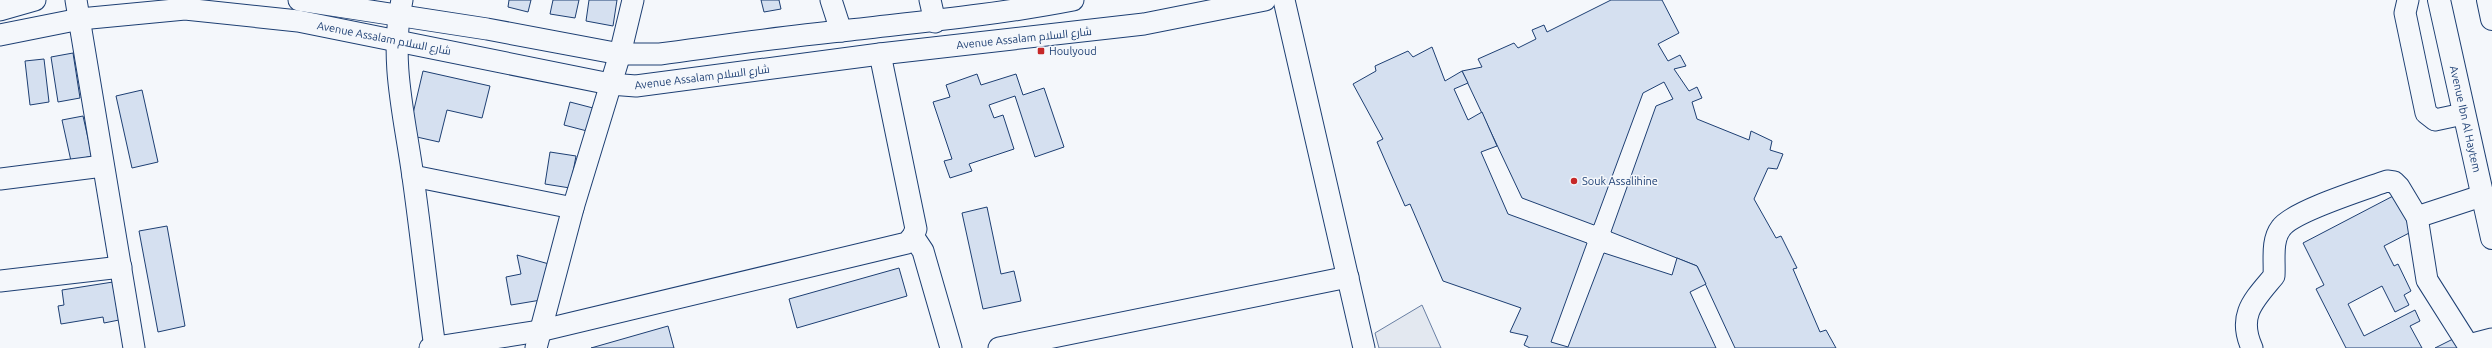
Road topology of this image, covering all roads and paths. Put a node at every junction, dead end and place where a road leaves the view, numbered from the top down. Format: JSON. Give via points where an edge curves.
{"nodes":[{"id":1,"x":35,"y":0,"type":"edge"},
{"id":2,"x":299,"y":0,"type":"edge"},
{"id":3,"x":633,"y":0,"type":"edge"},
{"id":4,"x":831,"y":0,"type":"edge"},
{"id":5,"x":930,"y":0,"type":"edge"},
{"id":6,"x":1072,"y":0,"type":"edge"},
{"id":7,"x":1264,"y":0,"type":"edge"},
{"id":8,"x":1284,"y":0,"type":"edge"},
{"id":9,"x":2408,"y":0,"type":"edge"},
{"id":10,"x":2439,"y":0,"type":"edge"},
{"id":11,"x":2488,"y":0,"type":"edge"},
{"id":12,"x":185,"y":4,"type":"edge"},
{"id":13,"x":1020,"y":5,"type":"edge"},
{"id":14,"x":400,"y":8,"type":"edge"},
{"id":15,"x":0,"y":10,"type":"edge"},
{"id":16,"x":78,"y":10,"type":"edge"},
{"id":17,"x":2492,"y":20,"type":"edge"},
{"id":18,"x":935,"y":22,"type":"junction"},
{"id":19,"x":841,"y":31,"type":"junction"},
{"id":20,"x":0,"y":35,"type":"edge"},
{"id":21,"x":396,"y":41,"type":"junction"},
{"id":22,"x":620,"y":54,"type":"junction"},
{"id":23,"x":880,"y":54,"type":"junction"},
{"id":24,"x":610,"y":84,"type":"junction"},
{"id":25,"x":2463,"y":114,"type":"junction"},
{"id":26,"x":104,"y":166,"type":"junction"},
{"id":27,"x":413,"y":176,"type":"junction"},
{"id":28,"x":0,"y":179,"type":"edge"},
{"id":29,"x":2482,"y":196,"type":"junction"},
{"id":30,"x":573,"y":208,"type":"junction"},
{"id":31,"x":2417,"y":217,"type":"junction"},
{"id":32,"x":913,"y":236,"type":"junction"},
{"id":33,"x":2492,"y":238,"type":"edge"},
{"id":34,"x":121,"y":267,"type":"junction"},
{"id":35,"x":1348,"y":277,"type":"junction"},
{"id":36,"x":0,"y":281,"type":"edge"},
{"id":37,"x":2492,"y":339,"type":"edge"},
{"id":38,"x":538,"y":340,"type":"edge"},
{"id":39,"x":1005,"y":347,"type":"edge"},
{"id":40,"x":2469,"y":347,"type":"edge"},
{"id":41,"x":134,"y":348,"type":"edge"},
{"id":42,"x":433,"y":348,"type":"edge"},
{"id":43,"x":951,"y":348,"type":"edge"},
{"id":44,"x":1364,"y":348,"type":"edge"},
{"id":45,"x":2252,"y":348,"type":"edge"}],
"edges":[{"from":1,"to":15,"type":"street"},
{"from":2,"to":14,"type":"street","name":"Avenue Assalam شارع السلام"},
{"from":3,"to":22,"type":"street"},
{"from":4,"to":19,"type":"street"},
{"from":5,"to":18,"type":"street"},
{"from":6,"to":13,"type":"street","name":"Avenue Assalam شارع السلام"},
{"from":7,"to":23,"type":"street","name":"Avenue Assalam شارع السلام","via":[[1144,24]]},
{"from":8,"to":35,"type":"street"},
{"from":9,"to":25,"type":"street","via":[[2405,13],[2426,113],[2435,120]]},
{"from":10,"to":25,"type":"main road","name":"Avenue Ibn Al Haytem"},
{"from":11,"to":17,"type":"main road"},
{"from":12,"to":16,"type":"street","name":"Avenue Assalam شارع السلام"},
{"from":12,"to":21,"type":"street","name":"Avenue Assalam شارع السلام","via":[[298,21]]},
{"from":13,"to":18,"type":"street","name":"Avenue Assalam شارع السلام"},
{"from":14,"to":21,"type":"street"},
{"from":14,"to":22,"type":"street","name":"Avenue Assalam شارع السلام"},
{"from":16,"to":20,"type":"street","name":"Avenue Assalam شارع السلام"},
{"from":16,"to":26,"type":"street"},
{"from":18,"to":19,"type":"street","name":"Avenue Assalam شارع السلام"},
{"from":19,"to":22,"type":"street","name":"Avenue Assalam شارع السلام","via":[[660,54]]},
{"from":21,"to":24,"type":"street","name":"Avenue Assalam شارع السلام"},
{"from":21,"to":27,"type":"street","via":[[401,103]]},
{"from":22,"to":24,"type":"street"},
{"from":23,"to":24,"type":"street","name":"Avenue Assalam شارع السلام","via":[[658,84]]},
{"from":23,"to":32,"type":"street","via":[[916,229]]},
{"from":24,"to":30,"type":"street"},
{"from":25,"to":29,"type":"main road","name":"Avenue Ibn Al Haytem"},
{"from":26,"to":28,"type":"street"},
{"from":26,"to":34,"type":"street"},
{"from":27,"to":30,"type":"street"},
{"from":27,"to":42,"type":"street"},
{"from":29,"to":31,"type":"street"},
{"from":29,"to":33,"type":"main road","name":"Avenue Ibn Al Haytem"},
{"from":30,"to":38,"type":"street"},
{"from":31,"to":40,"type":"street","via":[[2427,280]]},
{"from":31,"to":45,"type":"street","via":[[2400,187],[2394,182],[2387,181],[2294,216],[2281,227],[2275,240],[2274,276],[2250,304],[2246,321]]},
{"from":32,"to":38,"type":"street","via":[[907,243]]},
{"from":32,"to":43,"type":"street","via":[[923,251]]},
{"from":34,"to":36,"type":"street"},
{"from":34,"to":41,"type":"street"},
{"from":35,"to":39,"type":"street"},
{"from":35,"to":44,"type":"street"},
{"from":37,"to":40,"type":"street"},
{"from":38,"to":42,"type":"street"}]}
